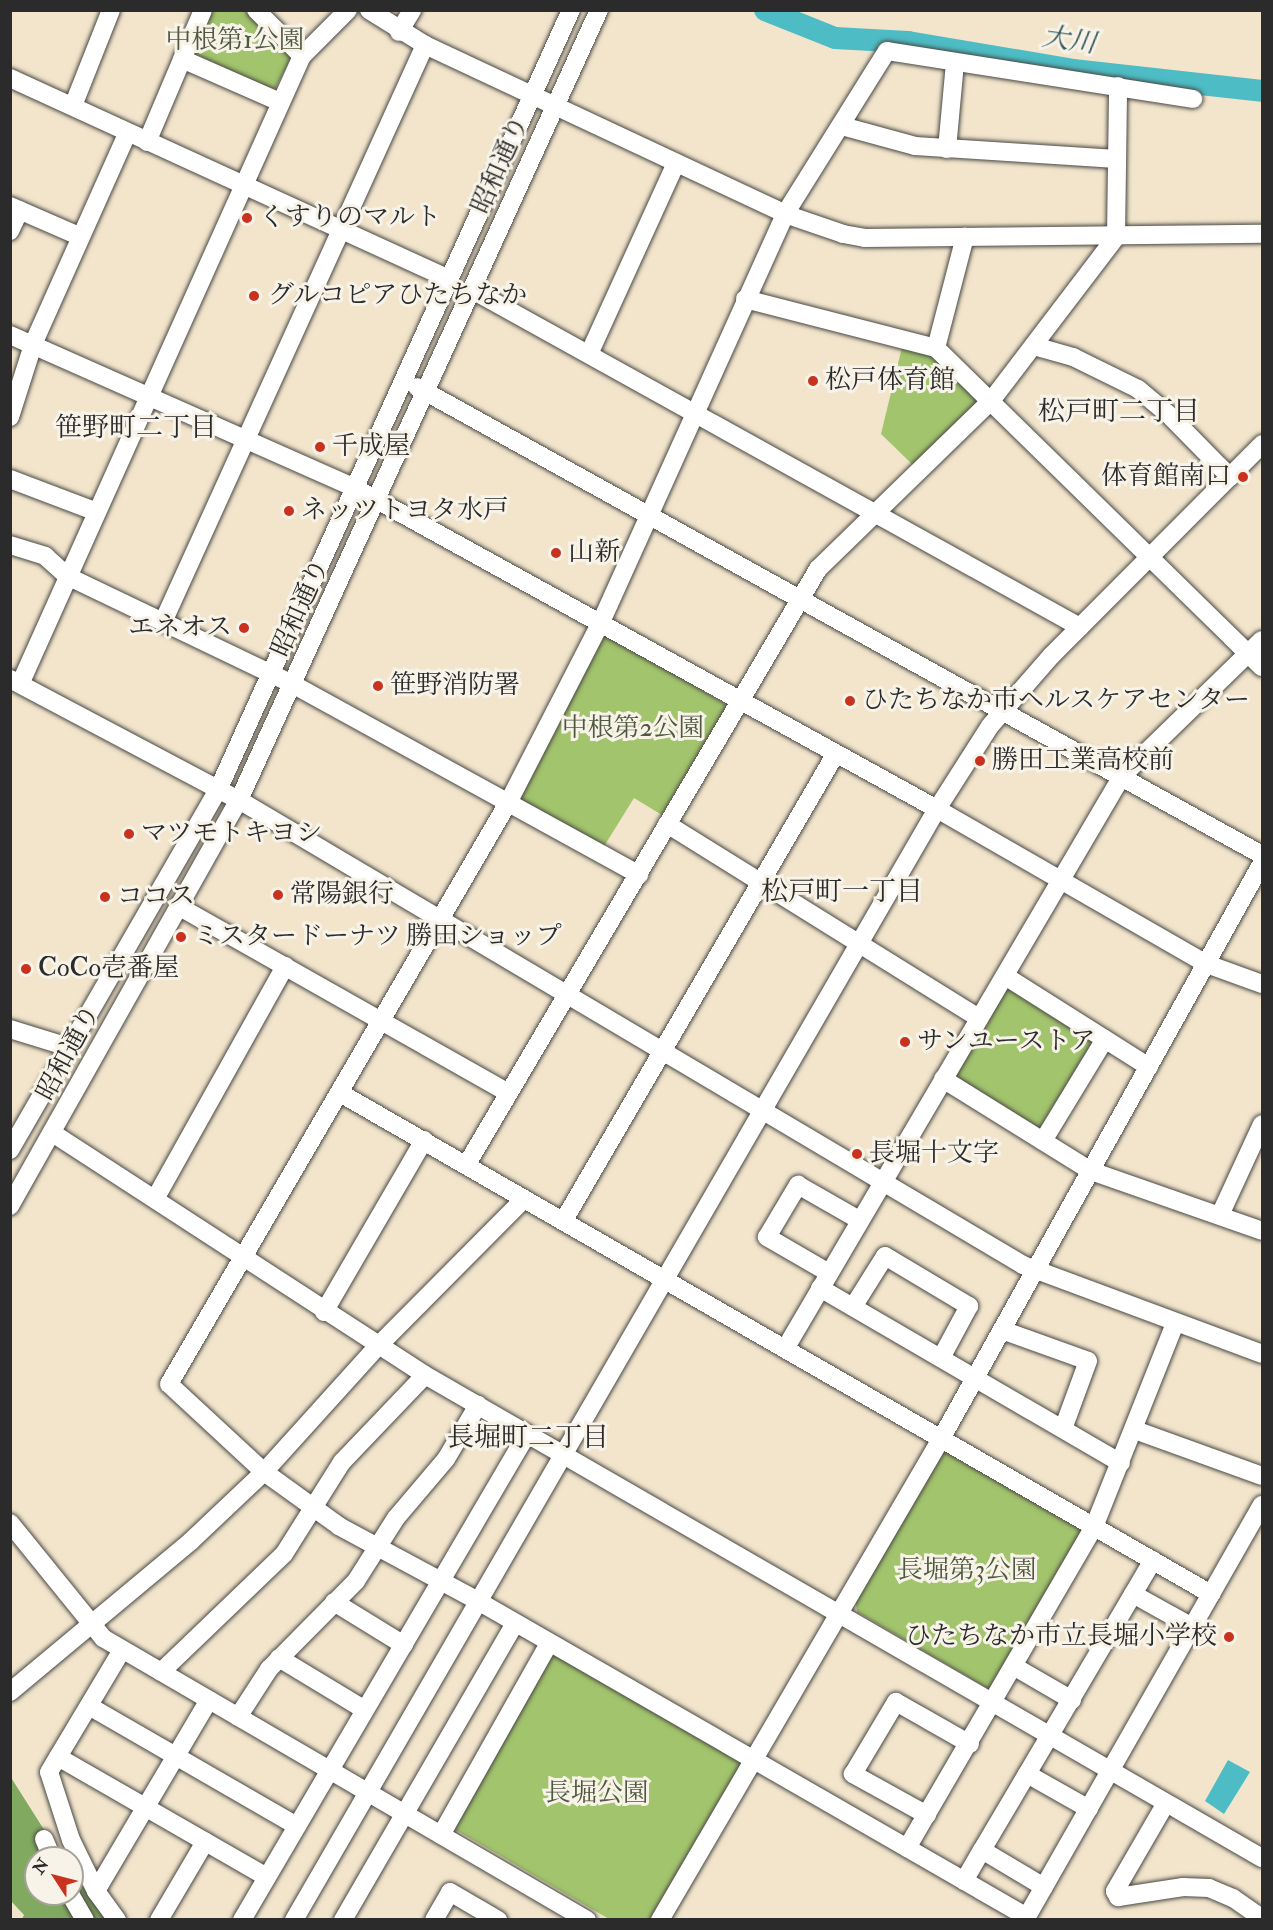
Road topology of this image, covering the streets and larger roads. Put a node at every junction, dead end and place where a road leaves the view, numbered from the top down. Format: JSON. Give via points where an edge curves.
{"nodes":[{"id":1,"x":111,"y":10,"type":"edge"},
{"id":2,"x":202,"y":10,"type":"edge"},
{"id":3,"x":256,"y":10,"type":"edge"},
{"id":4,"x":348,"y":10,"type":"edge"},
{"id":5,"x":369,"y":10,"type":"edge"},
{"id":6,"x":412,"y":10,"type":"edge"},
{"id":7,"x":571,"y":10,"type":"edge"},
{"id":8,"x":598,"y":10,"type":"edge"},
{"id":9,"x":399,"y":32,"type":"junction"},
{"id":10,"x":425,"y":45,"type":"junction"},
{"id":11,"x":302,"y":56,"type":"junction"},
{"id":12,"x":182,"y":59,"type":"junction"},
{"id":13,"x":955,"y":63,"type":"junction"},
{"id":14,"x":10,"y":78,"type":"edge"},
{"id":15,"x":1118,"y":87,"type":"junction"},
{"id":16,"x":532,"y":95,"type":"junction"},
{"id":17,"x":1192,"y":99,"type":"dead end"},
{"id":18,"x":280,"y":102,"type":"junction"},
{"id":19,"x":73,"y":106,"type":"junction"},
{"id":20,"x":555,"y":106,"type":"junction"},
{"id":21,"x":842,"y":126,"type":"junction"},
{"id":22,"x":127,"y":134,"type":"junction"},
{"id":23,"x":147,"y":142,"type":"junction"},
{"id":24,"x":947,"y":149,"type":"junction"},
{"id":25,"x":1117,"y":159,"type":"junction"},
{"id":26,"x":676,"y":163,"type":"junction"},
{"id":27,"x":244,"y":184,"type":"junction"},
{"id":28,"x":15,"y":208,"type":"edge"},
{"id":29,"x":785,"y":213,"type":"junction"},
{"id":30,"x":342,"y":229,"type":"junction"},
{"id":31,"x":10,"y":231,"type":"edge"},
{"id":32,"x":1263,"y":234,"type":"edge"},
{"id":33,"x":81,"y":237,"type":"junction"},
{"id":34,"x":965,"y":237,"type":"junction"},
{"id":35,"x":1116,"y":237,"type":"junction"},
{"id":36,"x":450,"y":279,"type":"junction"},
{"id":37,"x":474,"y":291,"type":"junction"},
{"id":38,"x":745,"y":299,"type":"junction"},
{"id":39,"x":10,"y":335,"type":"edge"},
{"id":40,"x":34,"y":342,"type":"junction"},
{"id":41,"x":1034,"y":346,"type":"junction"},
{"id":42,"x":936,"y":348,"type":"junction"},
{"id":43,"x":589,"y":354,"type":"junction"},
{"id":44,"x":405,"y":381,"type":"junction"},
{"id":45,"x":428,"y":392,"type":"junction"},
{"id":46,"x":150,"y":395,"type":"junction"},
{"id":47,"x":991,"y":401,"type":"junction"},
{"id":48,"x":11,"y":411,"type":"edge"},
{"id":49,"x":695,"y":413,"type":"junction"},
{"id":50,"x":246,"y":439,"type":"junction"},
{"id":51,"x":1263,"y":444,"type":"edge"},
{"id":52,"x":1230,"y":477,"type":"junction"},
{"id":53,"x":10,"y":479,"type":"edge"},
{"id":54,"x":357,"y":489,"type":"junction"},
{"id":55,"x":378,"y":500,"type":"junction"},
{"id":56,"x":97,"y":512,"type":"junction"},
{"id":57,"x":875,"y":513,"type":"junction"},
{"id":58,"x":649,"y":515,"type":"junction"},
{"id":59,"x":10,"y":545,"type":"edge"},
{"id":60,"x":1150,"y":557,"type":"junction"},
{"id":61,"x":67,"y":576,"type":"junction"},
{"id":62,"x":800,"y":599,"type":"junction"},
{"id":63,"x":163,"y":622,"type":"junction"},
{"id":64,"x":601,"y":622,"type":"junction"},
{"id":65,"x":1080,"y":627,"type":"junction"},
{"id":66,"x":1263,"y":640,"type":"edge"},
{"id":67,"x":1248,"y":653,"type":"junction"},
{"id":68,"x":1263,"y":667,"type":"edge"},
{"id":69,"x":271,"y":674,"type":"junction"},
{"id":70,"x":16,"y":680,"type":"edge"},
{"id":71,"x":294,"y":685,"type":"junction"},
{"id":72,"x":738,"y":700,"type":"junction"},
{"id":73,"x":1003,"y":710,"type":"junction"},
{"id":74,"x":836,"y":755,"type":"junction"},
{"id":75,"x":1122,"y":776,"type":"junction"},
{"id":76,"x":218,"y":790,"type":"junction"},
{"id":77,"x":239,"y":800,"type":"junction"},
{"id":78,"x":508,"y":803,"type":"junction"},
{"id":79,"x":937,"y":809,"type":"junction"},
{"id":80,"x":667,"y":824,"type":"junction"},
{"id":81,"x":1263,"y":855,"type":"edge"},
{"id":82,"x":1263,"y":863,"type":"edge"},
{"id":83,"x":639,"y":875,"type":"junction"},
{"id":84,"x":1060,"y":881,"type":"junction"},
{"id":85,"x":760,"y":883,"type":"junction"},
{"id":86,"x":178,"y":906,"type":"junction"},
{"id":87,"x":439,"y":921,"type":"junction"},
{"id":88,"x":859,"y":943,"type":"junction"},
{"id":89,"x":1207,"y":964,"type":"junction"},
{"id":90,"x":285,"y":966,"type":"junction"},
{"id":91,"x":1005,"y":976,"type":"junction"},
{"id":92,"x":1263,"y":984,"type":"edge"},
{"id":93,"x":568,"y":996,"type":"junction"},
{"id":94,"x":380,"y":1018,"type":"junction"},
{"id":95,"x":979,"y":1018,"type":"junction"},
{"id":96,"x":10,"y":1029,"type":"edge"},
{"id":97,"x":1105,"y":1039,"type":"junction"},
{"id":98,"x":68,"y":1047,"type":"junction"},
{"id":99,"x":663,"y":1053,"type":"junction"},
{"id":100,"x":1149,"y":1067,"type":"junction"},
{"id":101,"x":943,"y":1079,"type":"junction"},
{"id":102,"x":340,"y":1093,"type":"junction"},
{"id":103,"x":509,"y":1093,"type":"junction"},
{"id":104,"x":762,"y":1110,"type":"junction"},
{"id":105,"x":1263,"y":1124,"type":"edge"},
{"id":106,"x":54,"y":1134,"type":"junction"},
{"id":107,"x":424,"y":1140,"type":"junction"},
{"id":108,"x":1043,"y":1141,"type":"junction"},
{"id":109,"x":10,"y":1150,"type":"edge"},
{"id":110,"x":467,"y":1164,"type":"junction"},
{"id":111,"x":1091,"y":1171,"type":"junction"},
{"id":112,"x":881,"y":1181,"type":"junction"},
{"id":113,"x":155,"y":1199,"type":"junction"},
{"id":114,"x":524,"y":1199,"type":"junction"},
{"id":115,"x":10,"y":1206,"type":"edge"},
{"id":116,"x":1220,"y":1215,"type":"junction"},
{"id":117,"x":564,"y":1220,"type":"junction"},
{"id":118,"x":859,"y":1220,"type":"junction"},
{"id":119,"x":1263,"y":1231,"type":"edge"},
{"id":120,"x":242,"y":1258,"type":"junction"},
{"id":121,"x":1036,"y":1271,"type":"junction"},
{"id":122,"x":664,"y":1279,"type":"junction"},
{"id":123,"x":825,"y":1281,"type":"junction"},
{"id":124,"x":853,"y":1307,"type":"junction"},
{"id":125,"x":324,"y":1312,"type":"junction"},
{"id":126,"x":1175,"y":1323,"type":"junction"},
{"id":127,"x":1002,"y":1330,"type":"junction"},
{"id":128,"x":378,"y":1346,"type":"junction"},
{"id":129,"x":785,"y":1349,"type":"junction"},
{"id":130,"x":1263,"y":1354,"type":"edge"},
{"id":131,"x":941,"y":1358,"type":"junction"},
{"id":132,"x":425,"y":1375,"type":"junction"},
{"id":133,"x":974,"y":1378,"type":"junction"},
{"id":134,"x":478,"y":1406,"type":"junction"},
{"id":135,"x":1063,"y":1429,"type":"junction"},
{"id":136,"x":1135,"y":1430,"type":"junction"},
{"id":137,"x":527,"y":1434,"type":"junction"},
{"id":138,"x":941,"y":1439,"type":"junction"},
{"id":139,"x":563,"y":1453,"type":"junction"},
{"id":140,"x":1121,"y":1463,"type":"junction"},
{"id":141,"x":264,"y":1472,"type":"junction"},
{"id":142,"x":1263,"y":1476,"type":"edge"},
{"id":143,"x":1263,"y":1505,"type":"edge"},
{"id":144,"x":315,"y":1508,"type":"junction"},
{"id":145,"x":10,"y":1523,"type":"edge"},
{"id":146,"x":1094,"y":1527,"type":"junction"},
{"id":147,"x":377,"y":1548,"type":"junction"},
{"id":148,"x":1153,"y":1560,"type":"junction"},
{"id":149,"x":441,"y":1582,"type":"junction"},
{"id":150,"x":1133,"y":1594,"type":"junction"},
{"id":151,"x":1211,"y":1594,"type":"junction"},
{"id":152,"x":478,"y":1601,"type":"junction"},
{"id":153,"x":334,"y":1602,"type":"junction"},
{"id":154,"x":838,"y":1613,"type":"junction"},
{"id":155,"x":515,"y":1623,"type":"junction"},
{"id":156,"x":90,"y":1626,"type":"junction"},
{"id":157,"x":1192,"y":1627,"type":"junction"},
{"id":158,"x":549,"y":1643,"type":"junction"},
{"id":159,"x":404,"y":1645,"type":"junction"},
{"id":160,"x":122,"y":1650,"type":"junction"},
{"id":161,"x":279,"y":1658,"type":"junction"},
{"id":162,"x":1015,"y":1667,"type":"junction"},
{"id":163,"x":161,"y":1672,"type":"junction"},
{"id":164,"x":10,"y":1692,"type":"edge"},
{"id":165,"x":209,"y":1700,"type":"junction"},
{"id":166,"x":1071,"y":1700,"type":"junction"},
{"id":167,"x":993,"y":1704,"type":"junction"},
{"id":168,"x":89,"y":1706,"type":"junction"},
{"id":169,"x":365,"y":1710,"type":"junction"},
{"id":170,"x":238,"y":1717,"type":"junction"},
{"id":171,"x":1050,"y":1737,"type":"junction"},
{"id":172,"x":970,"y":1744,"type":"junction"},
{"id":173,"x":176,"y":1756,"type":"junction"},
{"id":174,"x":58,"y":1757,"type":"junction"},
{"id":175,"x":753,"y":1760,"type":"junction"},
{"id":176,"x":329,"y":1771,"type":"junction"},
{"id":177,"x":1111,"y":1771,"type":"junction"},
{"id":178,"x":1027,"y":1774,"type":"junction"},
{"id":179,"x":368,"y":1793,"type":"junction"},
{"id":180,"x":1166,"y":1803,"type":"junction"},
{"id":181,"x":147,"y":1808,"type":"junction"},
{"id":182,"x":1089,"y":1809,"type":"junction"},
{"id":183,"x":405,"y":1814,"type":"junction"},
{"id":184,"x":927,"y":1815,"type":"junction"},
{"id":185,"x":297,"y":1826,"type":"junction"},
{"id":186,"x":441,"y":1835,"type":"junction"},
{"id":187,"x":44,"y":1839,"type":"dead end"},
{"id":188,"x":205,"y":1842,"type":"junction"},
{"id":189,"x":47,"y":1846,"type":"edge"},
{"id":190,"x":907,"y":1848,"type":"junction"},
{"id":191,"x":982,"y":1850,"type":"junction"},
{"id":192,"x":1263,"y":1858,"type":"edge"},
{"id":193,"x":267,"y":1877,"type":"junction"},
{"id":194,"x":964,"y":1881,"type":"junction"},
{"id":195,"x":1044,"y":1887,"type":"junction"},
{"id":196,"x":96,"y":1891,"type":"junction"},
{"id":197,"x":77,"y":1906,"type":"edge"},
{"id":198,"x":1262,"y":1915,"type":"edge"},
{"id":199,"x":1026,"y":1918,"type":"edge"},
{"id":200,"x":85,"y":1920,"type":"edge"},
{"id":201,"x":117,"y":1920,"type":"edge"},
{"id":202,"x":159,"y":1920,"type":"edge"},
{"id":203,"x":242,"y":1920,"type":"edge"},
{"id":204,"x":294,"y":1920,"type":"edge"},
{"id":205,"x":343,"y":1920,"type":"edge"},
{"id":206,"x":434,"y":1920,"type":"edge"},
{"id":207,"x":498,"y":1920,"type":"edge"},
{"id":208,"x":587,"y":1920,"type":"edge"},
{"id":209,"x":660,"y":1920,"type":"edge"}],
"edges":[{"from":1,"to":19,"type":"street"},
{"from":2,"to":12,"type":"street"},
{"from":3,"to":11,"type":"street"},
{"from":4,"to":11,"type":"street"},
{"from":5,"to":9,"type":"street"},
{"from":6,"to":9,"type":"street"},
{"from":7,"to":16,"type":"street","name":"昭和通り"},
{"from":8,"to":20,"type":"street","name":"昭和通り"},
{"from":9,"to":10,"type":"street"},
{"from":10,"to":16,"type":"street"},
{"from":10,"to":30,"type":"street"},
{"from":11,"to":18,"type":"street"},
{"from":12,"to":18,"type":"street"},
{"from":12,"to":23,"type":"street"},
{"from":13,"to":15,"type":"street"},
{"from":13,"to":21,"type":"street","via":[[887,51]]},
{"from":13,"to":24,"type":"street"},
{"from":14,"to":19,"type":"street"},
{"from":15,"to":17,"type":"street"},
{"from":15,"to":25,"type":"street"},
{"from":16,"to":20,"type":"street"},
{"from":16,"to":36,"type":"street","name":"昭和通り"},
{"from":18,"to":27,"type":"street"},
{"from":19,"to":22,"type":"street"},
{"from":20,"to":26,"type":"street"},
{"from":20,"to":37,"type":"street","name":"昭和通り"},
{"from":21,"to":24,"type":"street","via":[[915,146]]},
{"from":21,"to":29,"type":"street"},
{"from":22,"to":23,"type":"street"},
{"from":22,"to":33,"type":"street"},
{"from":23,"to":27,"type":"street"},
{"from":24,"to":25,"type":"street"},
{"from":25,"to":35,"type":"street"},
{"from":26,"to":29,"type":"street"},
{"from":26,"to":43,"type":"street"},
{"from":27,"to":30,"type":"street"},
{"from":27,"to":46,"type":"street"},
{"from":28,"to":31,"type":"street"},
{"from":28,"to":33,"type":"street"},
{"from":29,"to":34,"type":"street","via":[[865,238]]},
{"from":29,"to":38,"type":"street"},
{"from":30,"to":36,"type":"street"},
{"from":30,"to":50,"type":"street"},
{"from":32,"to":35,"type":"street"},
{"from":33,"to":40,"type":"street"},
{"from":34,"to":35,"type":"street"},
{"from":34,"to":42,"type":"street"},
{"from":35,"to":41,"type":"street"},
{"from":36,"to":44,"type":"street","name":"昭和通り"},
{"from":37,"to":43,"type":"street"},
{"from":37,"to":45,"type":"street","name":"昭和通り"},
{"from":38,"to":42,"type":"street"},
{"from":38,"to":49,"type":"street"},
{"from":39,"to":40,"type":"street"},
{"from":40,"to":46,"type":"street"},
{"from":40,"to":48,"type":"street"},
{"from":41,"to":47,"type":"street"},
{"from":41,"to":52,"type":"street","via":[[1073,357],[1138,389]]},
{"from":42,"to":47,"type":"street"},
{"from":43,"to":49,"type":"street"},
{"from":44,"to":45,"type":"street"},
{"from":44,"to":54,"type":"street","name":"昭和通り"},
{"from":45,"to":55,"type":"street","name":"昭和通り"},
{"from":45,"to":58,"type":"street"},
{"from":46,"to":50,"type":"street"},
{"from":46,"to":56,"type":"street"},
{"from":47,"to":57,"type":"street"},
{"from":47,"to":60,"type":"street"},
{"from":49,"to":57,"type":"street"},
{"from":49,"to":58,"type":"street"},
{"from":50,"to":54,"type":"street"},
{"from":50,"to":63,"type":"street"},
{"from":51,"to":52,"type":"street"},
{"from":52,"to":60,"type":"street"},
{"from":53,"to":56,"type":"street"},
{"from":54,"to":55,"type":"street"},
{"from":54,"to":69,"type":"street","name":"昭和通り"},
{"from":55,"to":64,"type":"street"},
{"from":55,"to":71,"type":"street","name":"昭和通り"},
{"from":56,"to":61,"type":"street"},
{"from":57,"to":62,"type":"street","via":[[818,570]]},
{"from":57,"to":65,"type":"street"},
{"from":58,"to":62,"type":"street"},
{"from":58,"to":64,"type":"street"},
{"from":59,"to":61,"type":"street","via":[[45,556]]},
{"from":60,"to":65,"type":"street"},
{"from":60,"to":67,"type":"street"},
{"from":61,"to":63,"type":"street"},
{"from":61,"to":70,"type":"street"},
{"from":62,"to":72,"type":"street"},
{"from":62,"to":73,"type":"street"},
{"from":63,"to":69,"type":"street"},
{"from":64,"to":72,"type":"street"},
{"from":64,"to":78,"type":"street"},
{"from":65,"to":73,"type":"street"},
{"from":66,"to":67,"type":"street"},
{"from":67,"to":68,"type":"street"},
{"from":67,"to":75,"type":"street"},
{"from":69,"to":71,"type":"street"},
{"from":69,"to":76,"type":"street","name":"昭和通り"},
{"from":70,"to":76,"type":"street"},
{"from":71,"to":77,"type":"street","name":"昭和通り"},
{"from":71,"to":78,"type":"street"},
{"from":72,"to":74,"type":"street"},
{"from":72,"to":80,"type":"street"},
{"from":73,"to":75,"type":"street"},
{"from":73,"to":79,"type":"street"},
{"from":74,"to":79,"type":"street"},
{"from":74,"to":85,"type":"street"},
{"from":75,"to":81,"type":"street"},
{"from":75,"to":84,"type":"street"},
{"from":76,"to":77,"type":"street"},
{"from":76,"to":98,"type":"street","name":"昭和通り"},
{"from":77,"to":86,"type":"street","name":"昭和通り"},
{"from":77,"to":87,"type":"street"},
{"from":78,"to":83,"type":"street"},
{"from":78,"to":87,"type":"street"},
{"from":79,"to":84,"type":"street"},
{"from":79,"to":88,"type":"street"},
{"from":80,"to":83,"type":"street"},
{"from":80,"to":85,"type":"street"},
{"from":82,"to":89,"type":"street"},
{"from":83,"to":93,"type":"street"},
{"from":84,"to":89,"type":"street"},
{"from":84,"to":91,"type":"street"},
{"from":85,"to":88,"type":"street"},
{"from":85,"to":99,"type":"street"},
{"from":86,"to":90,"type":"street"},
{"from":86,"to":106,"type":"street","name":"昭和通り"},
{"from":87,"to":93,"type":"street"},
{"from":87,"to":94,"type":"street"},
{"from":88,"to":95,"type":"street"},
{"from":88,"to":104,"type":"street"},
{"from":89,"to":92,"type":"street"},
{"from":89,"to":100,"type":"street"},
{"from":90,"to":94,"type":"street"},
{"from":90,"to":113,"type":"street"},
{"from":91,"to":95,"type":"street"},
{"from":91,"to":97,"type":"street"},
{"from":93,"to":99,"type":"street"},
{"from":93,"to":103,"type":"street"},
{"from":94,"to":102,"type":"street"},
{"from":94,"to":103,"type":"street"},
{"from":95,"to":101,"type":"street"},
{"from":96,"to":98,"type":"street"},
{"from":97,"to":100,"type":"street"},
{"from":97,"to":108,"type":"street"},
{"from":98,"to":109,"type":"street","name":"昭和通り"},
{"from":99,"to":104,"type":"street"},
{"from":99,"to":117,"type":"street"},
{"from":100,"to":111,"type":"street"},
{"from":101,"to":108,"type":"street"},
{"from":101,"to":112,"type":"street"},
{"from":102,"to":107,"type":"street"},
{"from":102,"to":120,"type":"street"},
{"from":103,"to":110,"type":"street"},
{"from":104,"to":112,"type":"street"},
{"from":104,"to":122,"type":"street"},
{"from":105,"to":116,"type":"street"},
{"from":106,"to":113,"type":"street"},
{"from":106,"to":115,"type":"street","name":"昭和通り"},
{"from":107,"to":110,"type":"street"},
{"from":107,"to":125,"type":"street"},
{"from":108,"to":111,"type":"street"},
{"from":110,"to":114,"type":"street"},
{"from":111,"to":116,"type":"street"},
{"from":111,"to":121,"type":"street"},
{"from":112,"to":118,"type":"street"},
{"from":112,"to":121,"type":"street"},
{"from":113,"to":120,"type":"street"},
{"from":114,"to":117,"type":"street"},
{"from":114,"to":128,"type":"street"},
{"from":116,"to":119,"type":"street"},
{"from":117,"to":122,"type":"street"},
{"from":118,"to":123,"type":"street"},
{"from":118,"to":123,"type":"street","via":[[798,1185],[767,1237]]},
{"from":120,"to":125,"type":"street"},
{"from":120,"to":141,"type":"street","via":[[169,1384]]},
{"from":121,"to":126,"type":"street"},
{"from":121,"to":127,"type":"street"},
{"from":122,"to":129,"type":"street"},
{"from":122,"to":139,"type":"street"},
{"from":123,"to":124,"type":"street"},
{"from":123,"to":129,"type":"street"},
{"from":124,"to":131,"type":"street"},
{"from":124,"to":131,"type":"street","via":[[885,1256],[969,1306]]},
{"from":125,"to":128,"type":"street"},
{"from":126,"to":130,"type":"street"},
{"from":126,"to":136,"type":"street"},
{"from":127,"to":133,"type":"street"},
{"from":127,"to":135,"type":"street","via":[[1088,1361]]},
{"from":128,"to":132,"type":"street"},
{"from":128,"to":141,"type":"street"},
{"from":129,"to":138,"type":"street"},
{"from":131,"to":133,"type":"street"},
{"from":132,"to":134,"type":"street"},
{"from":132,"to":144,"type":"street","via":[[342,1462]]},
{"from":133,"to":135,"type":"street"},
{"from":133,"to":138,"type":"street"},
{"from":134,"to":137,"type":"street"},
{"from":134,"to":147,"type":"street","via":[[446,1459],[396,1518]]},
{"from":135,"to":140,"type":"street"},
{"from":136,"to":140,"type":"street"},
{"from":136,"to":142,"type":"street"},
{"from":137,"to":139,"type":"street"},
{"from":137,"to":149,"type":"street"},
{"from":138,"to":146,"type":"street"},
{"from":138,"to":154,"type":"street"},
{"from":139,"to":152,"type":"street"},
{"from":139,"to":154,"type":"street"},
{"from":140,"to":146,"type":"street"},
{"from":141,"to":144,"type":"street"},
{"from":141,"to":156,"type":"street","via":[[191,1541]]},
{"from":143,"to":151,"type":"street"},
{"from":144,"to":147,"type":"street"},
{"from":144,"to":163,"type":"street","via":[[284,1554]]},
{"from":145,"to":156,"type":"street"},
{"from":146,"to":148,"type":"street"},
{"from":146,"to":162,"type":"street"},
{"from":147,"to":149,"type":"street"},
{"from":147,"to":153,"type":"street","via":[[356,1581]]},
{"from":148,"to":150,"type":"street"},
{"from":148,"to":151,"type":"street"},
{"from":149,"to":152,"type":"street"},
{"from":149,"to":159,"type":"street"},
{"from":150,"to":157,"type":"street"},
{"from":150,"to":166,"type":"street"},
{"from":151,"to":157,"type":"street"},
{"from":152,"to":155,"type":"street"},
{"from":152,"to":179,"type":"street"},
{"from":153,"to":159,"type":"street"},
{"from":153,"to":161,"type":"street"},
{"from":154,"to":167,"type":"street"},
{"from":154,"to":175,"type":"street"},
{"from":155,"to":158,"type":"street"},
{"from":155,"to":183,"type":"street"},
{"from":156,"to":160,"type":"street"},
{"from":156,"to":164,"type":"street"},
{"from":157,"to":177,"type":"street"},
{"from":158,"to":175,"type":"street"},
{"from":158,"to":186,"type":"street"},
{"from":159,"to":169,"type":"street"},
{"from":160,"to":163,"type":"street"},
{"from":160,"to":168,"type":"street"},
{"from":161,"to":169,"type":"street"},
{"from":161,"to":170,"type":"street"},
{"from":162,"to":166,"type":"street"},
{"from":162,"to":167,"type":"street"},
{"from":163,"to":165,"type":"street"},
{"from":165,"to":170,"type":"street"},
{"from":165,"to":173,"type":"street"},
{"from":166,"to":171,"type":"street"},
{"from":167,"to":171,"type":"street"},
{"from":167,"to":172,"type":"street"},
{"from":168,"to":173,"type":"street"},
{"from":168,"to":174,"type":"street"},
{"from":169,"to":176,"type":"street"},
{"from":170,"to":176,"type":"street"},
{"from":171,"to":177,"type":"street"},
{"from":171,"to":178,"type":"street"},
{"from":172,"to":184,"type":"street"},
{"from":172,"to":184,"type":"street","via":[[896,1702],[853,1774]]},
{"from":173,"to":181,"type":"street"},
{"from":173,"to":185,"type":"street"},
{"from":174,"to":181,"type":"street"},
{"from":174,"to":196,"type":"street","via":[[49,1772],[70,1840]]},
{"from":175,"to":190,"type":"street"},
{"from":175,"to":209,"type":"street"},
{"from":176,"to":179,"type":"street"},
{"from":176,"to":185,"type":"street"},
{"from":177,"to":180,"type":"street"},
{"from":177,"to":182,"type":"street"},
{"from":178,"to":182,"type":"street"},
{"from":178,"to":191,"type":"street"},
{"from":179,"to":183,"type":"street"},
{"from":179,"to":204,"type":"street"},
{"from":180,"to":192,"type":"street"},
{"from":180,"to":198,"type":"street","via":[[1115,1891],[1118,1897],[1183,1887],[1209,1888]]},
{"from":181,"to":188,"type":"street"},
{"from":181,"to":196,"type":"street"},
{"from":182,"to":195,"type":"street"},
{"from":183,"to":186,"type":"street"},
{"from":183,"to":205,"type":"street"},
{"from":184,"to":190,"type":"street"},
{"from":185,"to":193,"type":"street"},
{"from":186,"to":208,"type":"street"},
{"from":187,"to":189,"type":"street"},
{"from":188,"to":193,"type":"street"},
{"from":188,"to":202,"type":"street"},
{"from":190,"to":194,"type":"street"},
{"from":191,"to":194,"type":"street"},
{"from":191,"to":195,"type":"street"},
{"from":193,"to":203,"type":"street"},
{"from":194,"to":199,"type":"street"},
{"from":195,"to":199,"type":"street"},
{"from":196,"to":201,"type":"street"},
{"from":197,"to":200,"type":"street"},
{"from":206,"to":207,"type":"street","via":[[450,1892]]}]}
